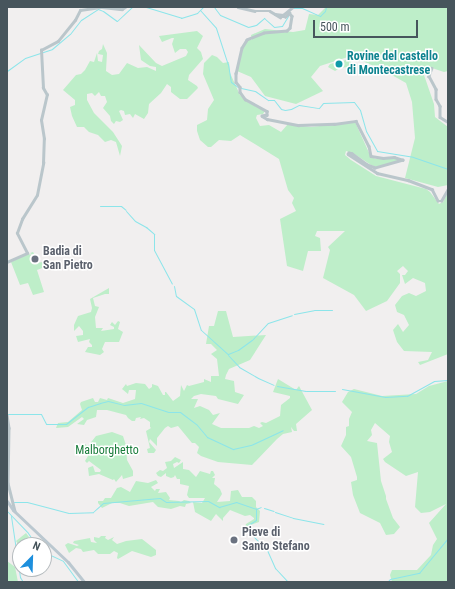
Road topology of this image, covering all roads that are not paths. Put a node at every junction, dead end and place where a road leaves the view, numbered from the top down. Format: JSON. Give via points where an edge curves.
{"nodes":[{"id":1,"x":125,"y":7,"type":"edge"},
{"id":2,"x":238,"y":7,"type":"edge"},
{"id":3,"x":293,"y":7,"type":"edge"},
{"id":4,"x":275,"y":14,"type":"junction"},
{"id":5,"x":432,"y":68,"type":"dead end"},
{"id":6,"x":448,"y":122,"type":"edge"},
{"id":7,"x":448,"y":189,"type":"edge"},
{"id":8,"x":7,"y":262,"type":"edge"},
{"id":9,"x":7,"y":415,"type":"edge"},
{"id":10,"x":11,"y":504,"type":"edge"},
{"id":11,"x":84,"y":582,"type":"edge"}],
"edges":[{"from":1,"to":8,"type":"street","via":[[80,10],[58,41],[41,51],[43,88],[47,96],[41,120],[44,140],[40,180],[36,197],[16,233],[28,253]]},
{"from":2,"to":4,"type":"street"},
{"from":3,"to":4,"type":"street","via":[[283,14]]},
{"from":4,"to":7,"type":"street","via":[[281,17],[290,13],[292,19],[287,31],[264,33],[244,42],[236,82],[247,101],[267,111],[267,115],[262,116],[267,119],[298,125],[356,121],[369,146],[371,156],[397,157],[403,160],[375,168],[349,152],[352,158],[378,174],[408,180],[432,189],[438,201],[441,201]]},
{"from":5,"to":6,"type":"street","via":[[429,76],[436,89],[440,117]]},
{"from":9,"to":10,"type":"street","via":[[8,483]]},
{"from":10,"to":11,"type":"main road"}]}
